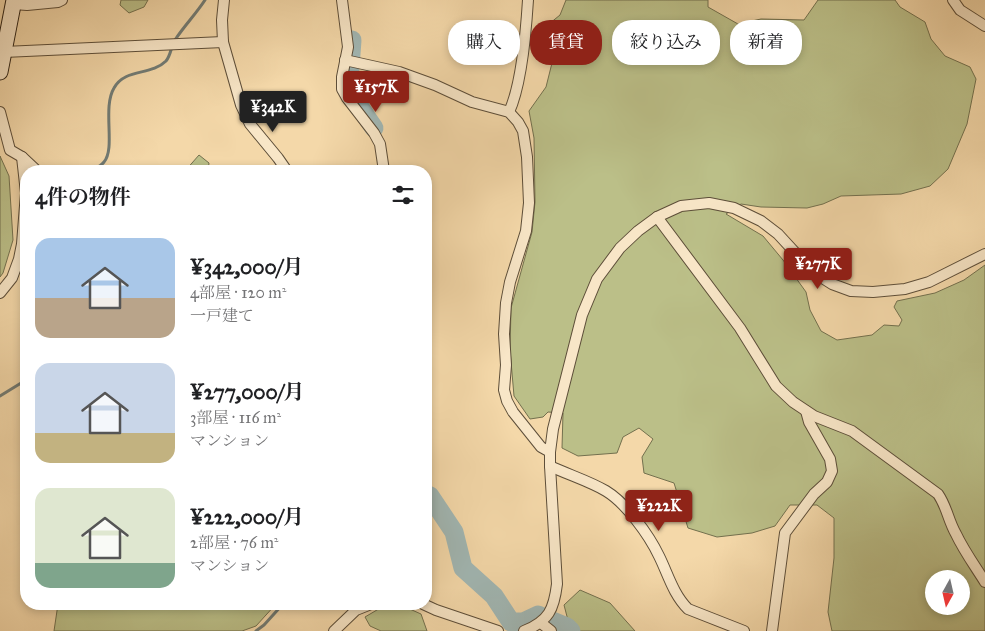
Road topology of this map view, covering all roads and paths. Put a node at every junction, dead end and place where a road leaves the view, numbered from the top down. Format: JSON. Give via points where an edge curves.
{"nodes":[{"id":1,"x":62,"y":0,"type":"edge"},
{"id":2,"x":224,"y":0,"type":"edge"},
{"id":3,"x":342,"y":0,"type":"edge"},
{"id":4,"x":528,"y":0,"type":"edge"},
{"id":5,"x":953,"y":0,"type":"edge"},
{"id":6,"x":14,"y":2,"type":"edge"},
{"id":7,"x":985,"y":26,"type":"edge"},
{"id":8,"x":223,"y":42,"type":"junction"},
{"id":9,"x":4,"y":52,"type":"junction"},
{"id":10,"x":345,"y":60,"type":"junction"},
{"id":11,"x":0,"y":72,"type":"edge"},
{"id":12,"x":0,"y":112,"type":"edge"},
{"id":13,"x":509,"y":112,"type":"junction"},
{"id":14,"x":22,"y":157,"type":"junction"},
{"id":15,"x":23,"y":165,"type":"edge"},
{"id":16,"x":31,"y":165,"type":"edge"},
{"id":17,"x":283,"y":165,"type":"edge"},
{"id":18,"x":383,"y":165,"type":"edge"},
{"id":19,"x":657,"y":217,"type":"junction"},
{"id":20,"x":985,"y":254,"type":"edge"},
{"id":21,"x":20,"y":259,"type":"edge"},
{"id":22,"x":0,"y":293,"type":"edge"},
{"id":23,"x":806,"y":411,"type":"junction"},
{"id":24,"x":550,"y":452,"type":"junction"},
{"id":25,"x":550,"y":466,"type":"junction"},
{"id":26,"x":985,"y":582,"type":"edge"},
{"id":27,"x":432,"y":608,"type":"edge"},
{"id":28,"x":356,"y":610,"type":"edge"},
{"id":29,"x":541,"y":623,"type":"junction"},
{"id":30,"x":334,"y":631,"type":"edge"},
{"id":31,"x":498,"y":631,"type":"edge"},
{"id":32,"x":524,"y":631,"type":"edge"},
{"id":33,"x":550,"y":631,"type":"edge"},
{"id":34,"x":744,"y":631,"type":"edge"},
{"id":35,"x":772,"y":631,"type":"edge"}],
"edges":[{"from":1,"to":6,"type":"street","via":[[27,5]]},
{"from":2,"to":8,"type":"street"},
{"from":3,"to":10,"type":"street","via":[[347,40]]},
{"from":4,"to":13,"type":"street","via":[[515,99]]},
{"from":5,"to":7,"type":"street","via":[[960,10]]},
{"from":6,"to":9,"type":"street"},
{"from":8,"to":9,"type":"street"},
{"from":8,"to":17,"type":"street","via":[[240,105],[254,129]]},
{"from":9,"to":11,"type":"street"},
{"from":10,"to":13,"type":"street","via":[[399,72],[472,102]]},
{"from":10,"to":18,"type":"street","via":[[342,89],[380,144]]},
{"from":12,"to":14,"type":"street","via":[[10,150]]},
{"from":13,"to":24,"type":"street","via":[[525,138],[529,195],[526,231],[506,303],[504,390],[513,412],[541,447]]},
{"from":14,"to":15,"type":"street"},
{"from":14,"to":16,"type":"street"},
{"from":19,"to":20,"type":"street","via":[[681,206],[709,204],[734,208],[761,221],[778,234],[813,272],[850,291],[873,292],[929,282]]},
{"from":19,"to":23,"type":"street","via":[[740,328],[776,386]]},
{"from":19,"to":24,"type":"street","via":[[620,248],[598,279],[582,315]]},
{"from":21,"to":22,"type":"street","via":[[12,278]]},
{"from":23,"to":26,"type":"street","via":[[852,431],[938,494],[946,505],[956,536]]},
{"from":23,"to":35,"type":"street","via":[[812,430],[830,459],[832,471],[827,482],[785,533]]},
{"from":24,"to":25,"type":"street"},
{"from":25,"to":29,"type":"street","via":[[557,584],[555,600]]},
{"from":25,"to":34,"type":"street","via":[[608,492],[631,512],[659,554],[672,586],[688,609]]},
{"from":27,"to":31,"type":"street"},
{"from":28,"to":30,"type":"street"},
{"from":29,"to":32,"type":"street"},
{"from":29,"to":33,"type":"street"}]}
